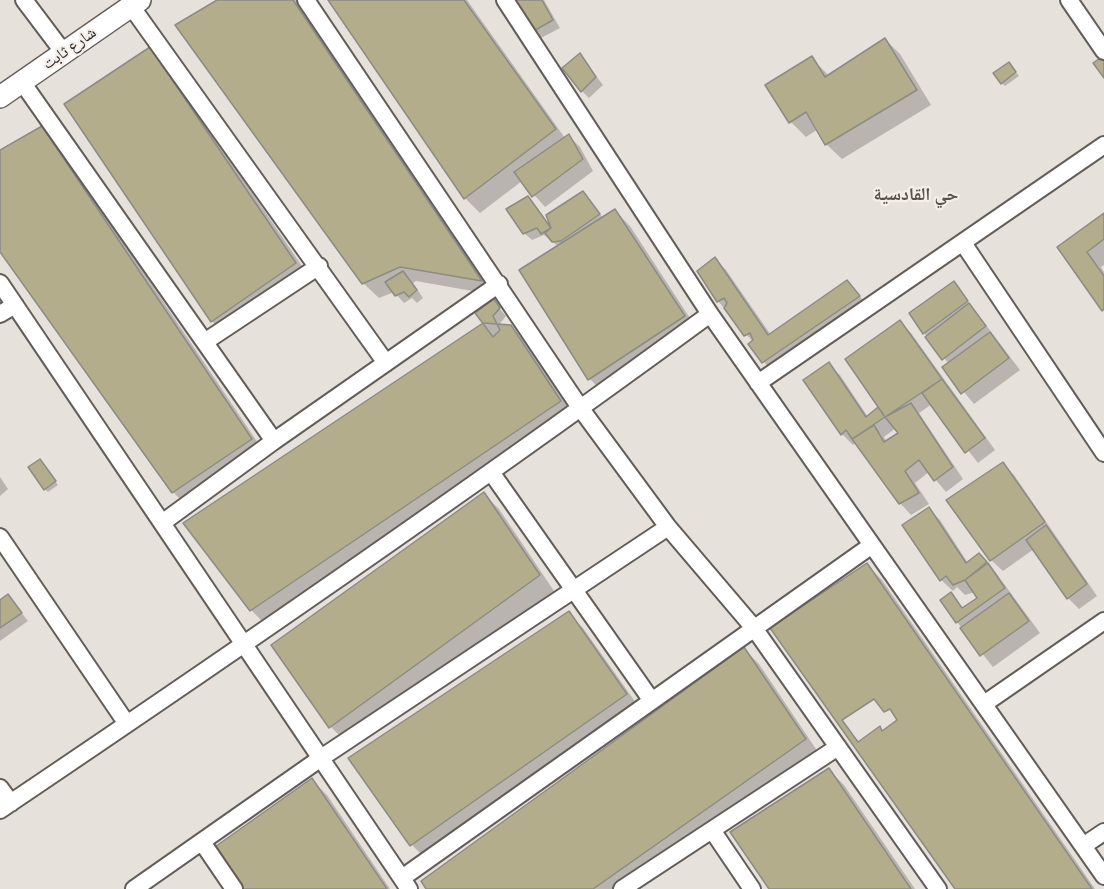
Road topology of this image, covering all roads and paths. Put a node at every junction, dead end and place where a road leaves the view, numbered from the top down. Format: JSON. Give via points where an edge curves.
{"nodes":[{"id":1,"x":24,"y":0,"type":"edge"},
{"id":2,"x":306,"y":0,"type":"edge"},
{"id":3,"x":505,"y":0,"type":"edge"},
{"id":4,"x":1069,"y":0,"type":"edge"},
{"id":5,"x":136,"y":3,"type":"edge"},
{"id":6,"x":1103,"y":47,"type":"edge"},
{"id":7,"x":64,"y":53,"type":"junction"},
{"id":8,"x":22,"y":82,"type":"junction"},
{"id":9,"x":0,"y":97,"type":"edge"},
{"id":10,"x":1104,"y":145,"type":"edge"},
{"id":11,"x":963,"y":243,"type":"junction"},
{"id":12,"x":319,"y":266,"type":"junction"},
{"id":13,"x":0,"y":283,"type":"edge"},
{"id":14,"x":499,"y":284,"type":"junction"},
{"id":15,"x":15,"y":305,"type":"junction"},
{"id":16,"x":0,"y":314,"type":"edge"},
{"id":17,"x":710,"y":314,"type":"junction"},
{"id":18,"x":206,"y":341,"type":"junction"},
{"id":19,"x":386,"y":363,"type":"junction"},
{"id":20,"x":758,"y":382,"type":"junction"},
{"id":21,"x":581,"y":409,"type":"junction"},
{"id":22,"x":274,"y":441,"type":"junction"},
{"id":23,"x":1104,"y":453,"type":"edge"},
{"id":24,"x":491,"y":472,"type":"junction"},
{"id":25,"x":162,"y":523,"type":"junction"},
{"id":26,"x":668,"y":527,"type":"junction"},
{"id":27,"x":0,"y":537,"type":"edge"},
{"id":28,"x":872,"y":544,"type":"junction"},
{"id":29,"x":574,"y":590,"type":"junction"},
{"id":30,"x":1104,"y":621,"type":"edge"},
{"id":31,"x":754,"y":628,"type":"junction"},
{"id":32,"x":244,"y":644,"type":"junction"},
{"id":33,"x":652,"y":700,"type":"junction"},
{"id":34,"x":984,"y":704,"type":"junction"},
{"id":35,"x":127,"y":724,"type":"junction"},
{"id":36,"x":838,"y":747,"type":"junction"},
{"id":37,"x":321,"y":758,"type":"junction"},
{"id":38,"x":0,"y":788,"type":"edge"},
{"id":39,"x":5,"y":807,"type":"edge"},
{"id":40,"x":712,"y":830,"type":"junction"},
{"id":41,"x":1104,"y":832,"type":"edge"},
{"id":42,"x":202,"y":842,"type":"junction"},
{"id":43,"x":1083,"y":846,"type":"junction"},
{"id":44,"x":1104,"y":876,"type":"edge"},
{"id":45,"x":405,"y":884,"type":"edge"},
{"id":46,"x":134,"y":889,"type":"edge"},
{"id":47,"x":234,"y":889,"type":"edge"},
{"id":48,"x":622,"y":889,"type":"edge"},
{"id":49,"x":752,"y":889,"type":"edge"},
{"id":50,"x":938,"y":889,"type":"edge"}],
"edges":[{"from":1,"to":7,"type":"street"},
{"from":2,"to":14,"type":"street"},
{"from":3,"to":17,"type":"street"},
{"from":4,"to":6,"type":"street"},
{"from":5,"to":7,"type":"street","name":"شارع ثابت"},
{"from":5,"to":12,"type":"street"},
{"from":7,"to":8,"type":"street","name":"شارع ثابت"},
{"from":8,"to":9,"type":"street","name":"شارع ثابت"},
{"from":8,"to":18,"type":"street"},
{"from":10,"to":11,"type":"street"},
{"from":11,"to":20,"type":"street"},
{"from":11,"to":23,"type":"street"},
{"from":12,"to":18,"type":"street"},
{"from":12,"to":19,"type":"street"},
{"from":13,"to":15,"type":"street"},
{"from":14,"to":19,"type":"street"},
{"from":14,"to":21,"type":"street"},
{"from":15,"to":16,"type":"street"},
{"from":15,"to":25,"type":"street"},
{"from":17,"to":20,"type":"street"},
{"from":17,"to":21,"type":"street"},
{"from":18,"to":22,"type":"street"},
{"from":19,"to":22,"type":"street"},
{"from":20,"to":28,"type":"street"},
{"from":21,"to":24,"type":"street"},
{"from":21,"to":26,"type":"street"},
{"from":22,"to":25,"type":"street"},
{"from":24,"to":29,"type":"street"},
{"from":24,"to":32,"type":"street"},
{"from":25,"to":32,"type":"street"},
{"from":26,"to":29,"type":"street"},
{"from":26,"to":31,"type":"street"},
{"from":27,"to":35,"type":"street"},
{"from":28,"to":31,"type":"street"},
{"from":28,"to":34,"type":"street"},
{"from":29,"to":33,"type":"street"},
{"from":29,"to":37,"type":"street"},
{"from":30,"to":34,"type":"street"},
{"from":31,"to":33,"type":"street"},
{"from":31,"to":36,"type":"street"},
{"from":32,"to":35,"type":"street"},
{"from":32,"to":37,"type":"street"},
{"from":33,"to":45,"type":"street"},
{"from":34,"to":43,"type":"street"},
{"from":35,"to":39,"type":"street"},
{"from":36,"to":40,"type":"street"},
{"from":36,"to":50,"type":"street"},
{"from":37,"to":42,"type":"street"},
{"from":37,"to":45,"type":"street"},
{"from":38,"to":39,"type":"street"},
{"from":40,"to":48,"type":"street"},
{"from":40,"to":49,"type":"street"},
{"from":41,"to":43,"type":"street"},
{"from":42,"to":46,"type":"street"},
{"from":42,"to":47,"type":"street"},
{"from":43,"to":44,"type":"street"}]}
